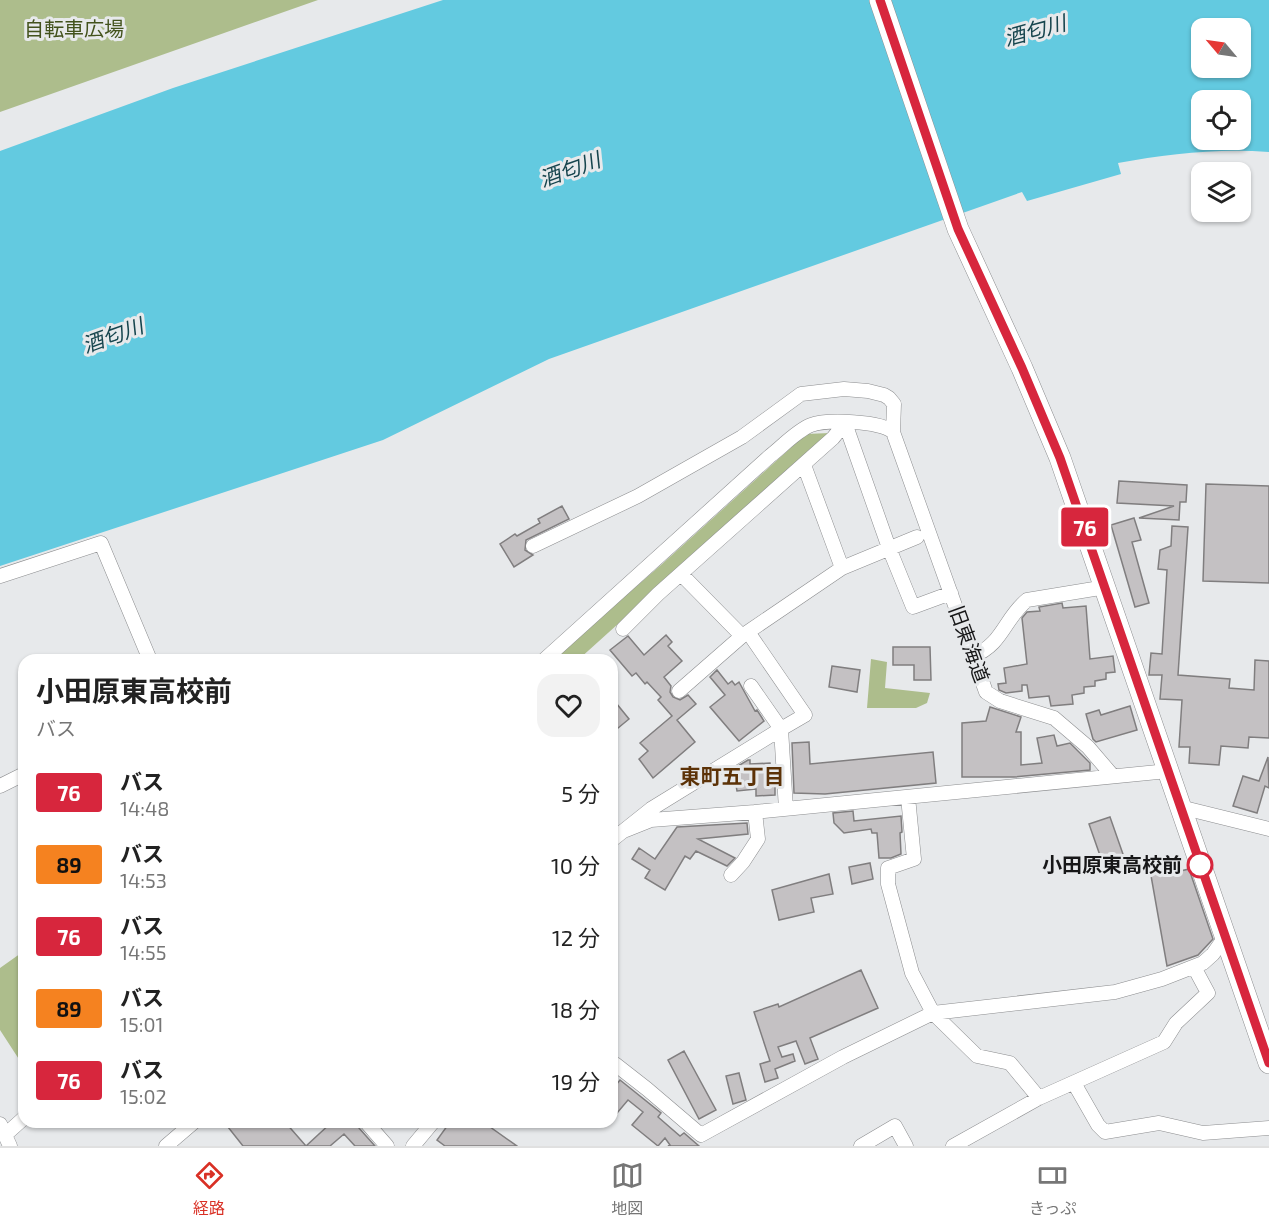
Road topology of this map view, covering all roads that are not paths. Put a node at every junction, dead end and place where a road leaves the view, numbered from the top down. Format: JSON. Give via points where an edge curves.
{"nodes":[{"id":1,"x":880,"y":0,"type":"edge"},
{"id":2,"x":845,"y":423,"type":"junction"},
{"id":3,"x":893,"y":432,"type":"junction"},
{"id":4,"x":804,"y":465,"type":"junction"},
{"id":5,"x":917,"y":537,"type":"dead end"},
{"id":6,"x":533,"y":546,"type":"dead end"},
{"id":7,"x":889,"y":548,"type":"junction"},
{"id":8,"x":842,"y":568,"type":"junction"},
{"id":9,"x":681,"y":574,"type":"junction"},
{"id":10,"x":0,"y":576,"type":"edge"},
{"id":11,"x":1106,"y":587,"type":"junction"},
{"id":12,"x":951,"y":593,"type":"junction"},
{"id":13,"x":623,"y":629,"type":"dead end"},
{"id":14,"x":745,"y":634,"type":"junction"},
{"id":15,"x":147,"y":654,"type":"edge"},
{"id":16,"x":551,"y":654,"type":"edge"},
{"id":17,"x":973,"y":656,"type":"junction"},
{"id":18,"x":750,"y":686,"type":"dead end"},
{"id":19,"x":679,"y":691,"type":"dead end"},
{"id":20,"x":781,"y":729,"type":"junction"},
{"id":21,"x":1168,"y":771,"type":"junction"},
{"id":22,"x":1112,"y":776,"type":"junction"},
{"id":23,"x":18,"y":777,"type":"edge"},
{"id":24,"x":0,"y":786,"type":"edge"},
{"id":25,"x":908,"y":797,"type":"junction"},
{"id":26,"x":1180,"y":807,"type":"junction"},
{"id":27,"x":786,"y":809,"type":"junction"},
{"id":28,"x":755,"y":812,"type":"junction"},
{"id":29,"x":1269,"y":829,"type":"edge"},
{"id":30,"x":626,"y":830,"type":"junction"},
{"id":31,"x":618,"y":836,"type":"edge"},
{"id":32,"x":731,"y":875,"type":"dead end"},
{"id":33,"x":1225,"y":937,"type":"junction"},
{"id":34,"x":1194,"y":967,"type":"junction"},
{"id":35,"x":933,"y":1013,"type":"junction"},
{"id":36,"x":1269,"y":1063,"type":"edge"},
{"id":37,"x":618,"y":1066,"type":"edge"},
{"id":38,"x":1074,"y":1083,"type":"junction"},
{"id":39,"x":1039,"y":1098,"type":"junction"},
{"id":40,"x":18,"y":1123,"type":"edge"},
{"id":41,"x":188,"y":1128,"type":"edge"},
{"id":42,"x":371,"y":1128,"type":"edge"},
{"id":43,"x":428,"y":1128,"type":"edge"},
{"id":44,"x":1269,"y":1128,"type":"edge"},
{"id":45,"x":3,"y":1132,"type":"edge"},
{"id":46,"x":170,"y":1145,"type":"edge"},
{"id":47,"x":387,"y":1146,"type":"edge"},
{"id":48,"x":413,"y":1146,"type":"edge"},
{"id":49,"x":861,"y":1146,"type":"edge"},
{"id":50,"x":906,"y":1146,"type":"edge"},
{"id":51,"x":953,"y":1146,"type":"edge"}],
"edges":[{"from":1,"to":11,"type":"highway","via":[[958,229],[1060,458]]},
{"from":2,"to":3,"type":"street","via":[[872,423]]},
{"from":2,"to":4,"type":"street"},
{"from":2,"to":7,"type":"street"},
{"from":2,"to":16,"type":"street","via":[[813,424],[770,456]]},
{"from":3,"to":6,"type":"street","name":"旧東海道","via":[[894,404],[884,394],[844,389],[801,394],[742,438],[638,496]]},
{"from":3,"to":12,"type":"street","name":"旧東海道"},
{"from":4,"to":8,"type":"street"},
{"from":4,"to":9,"type":"street"},
{"from":5,"to":7,"type":"street"},
{"from":7,"to":8,"type":"street"},
{"from":7,"to":12,"type":"street","via":[[913,607]]},
{"from":8,"to":14,"type":"street"},
{"from":9,"to":13,"type":"street"},
{"from":9,"to":14,"type":"street"},
{"from":10,"to":15,"type":"street","via":[[101,543]]},
{"from":11,"to":17,"type":"street","via":[[1027,600],[991,646]]},
{"from":11,"to":21,"type":"highway"},
{"from":12,"to":17,"type":"street","name":"旧東海道"},
{"from":14,"to":19,"type":"street"},
{"from":14,"to":20,"type":"street","via":[[805,715]]},
{"from":17,"to":22,"type":"street","name":"旧東海道","via":[[986,692],[1000,701],[1054,718],[1088,747]]},
{"from":18,"to":20,"type":"street"},
{"from":20,"to":27,"type":"street"},
{"from":20,"to":30,"type":"street","via":[[651,809]]},
{"from":21,"to":22,"type":"street"},
{"from":21,"to":26,"type":"highway"},
{"from":22,"to":25,"type":"street"},
{"from":23,"to":24,"type":"street"},
{"from":25,"to":27,"type":"street"},
{"from":25,"to":35,"type":"street","via":[[914,859],[888,868],[888,884],[912,973]]},
{"from":26,"to":29,"type":"street"},
{"from":26,"to":33,"type":"highway"},
{"from":27,"to":28,"type":"street"},
{"from":28,"to":30,"type":"street","via":[[651,820]]},
{"from":28,"to":32,"type":"street","via":[[758,839]]},
{"from":30,"to":31,"type":"street"},
{"from":33,"to":34,"type":"street","via":[[1213,954]]},
{"from":33,"to":36,"type":"highway"},
{"from":34,"to":35,"type":"street","via":[[1115,992]]},
{"from":34,"to":38,"type":"street","via":[[1208,993],[1176,1023],[1164,1042]]},
{"from":35,"to":37,"type":"street","via":[[701,1135]]},
{"from":35,"to":39,"type":"street","via":[[977,1056],[1010,1063]]},
{"from":38,"to":39,"type":"street"},
{"from":38,"to":44,"type":"street","via":[[1105,1132],[1159,1123],[1203,1133]]},
{"from":39,"to":51,"type":"street"},
{"from":40,"to":45,"type":"street"},
{"from":41,"to":46,"type":"street"},
{"from":42,"to":47,"type":"street"},
{"from":43,"to":48,"type":"street"},
{"from":49,"to":50,"type":"street","via":[[896,1126]]}]}
